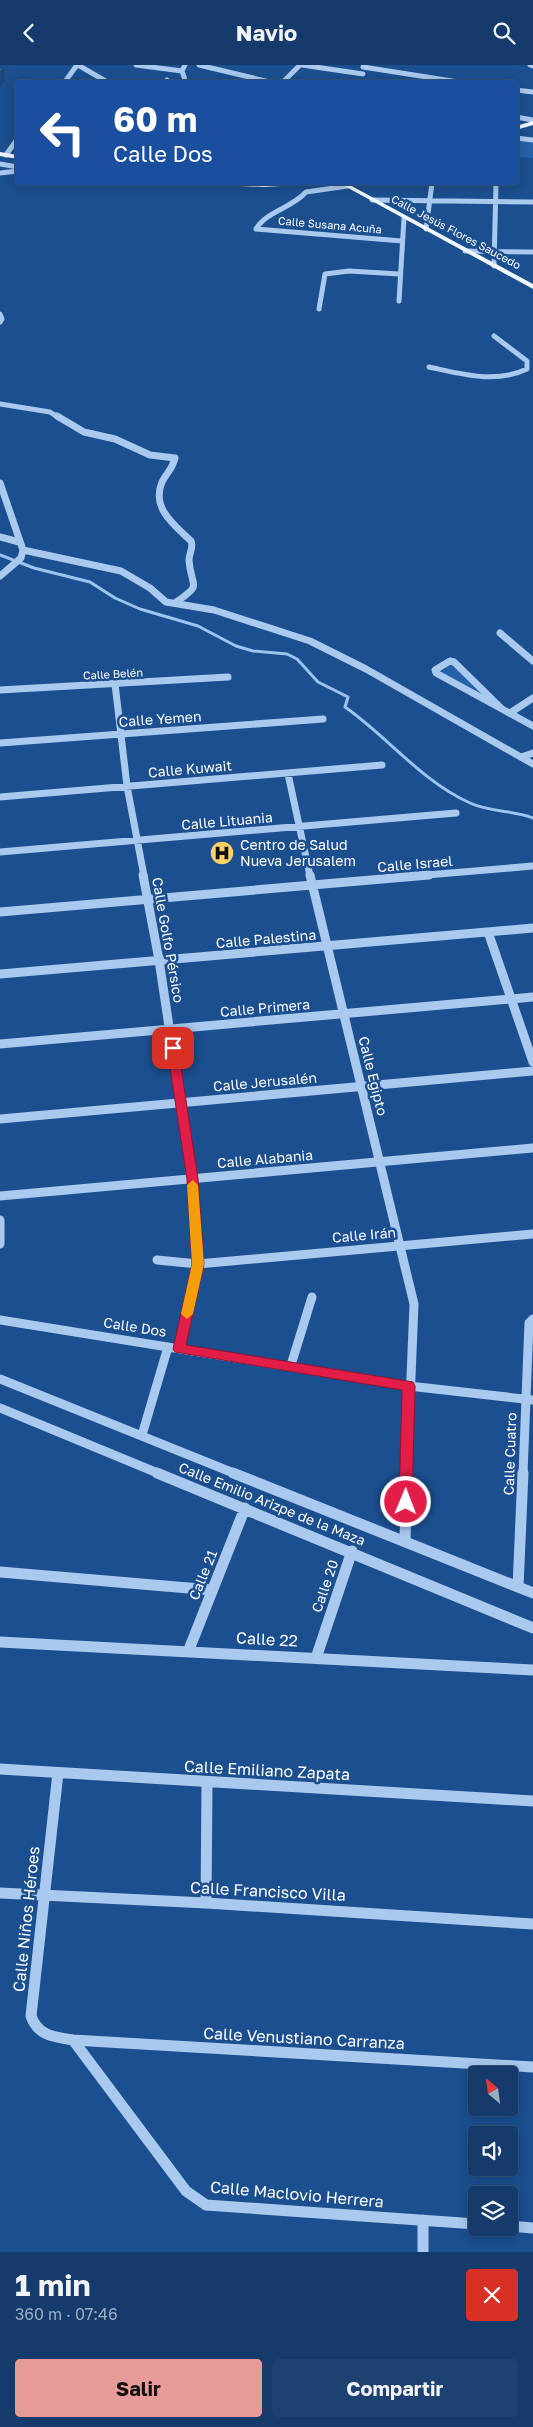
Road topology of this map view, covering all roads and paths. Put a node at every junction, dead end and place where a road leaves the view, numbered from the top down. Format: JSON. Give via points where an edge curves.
{"nodes":[{"id":1,"x":78,"y":65,"type":"edge"},
{"id":2,"x":136,"y":65,"type":"edge"},
{"id":3,"x":185,"y":65,"type":"edge"},
{"id":4,"x":199,"y":65,"type":"edge"},
{"id":5,"x":301,"y":65,"type":"edge"},
{"id":6,"x":363,"y":66,"type":"edge"},
{"id":7,"x":182,"y":71,"type":"junction"},
{"id":8,"x":363,"y":74,"type":"junction"},
{"id":9,"x":66,"y":80,"type":"edge"},
{"id":10,"x":104,"y":80,"type":"edge"},
{"id":11,"x":185,"y":80,"type":"edge"},
{"id":12,"x":262,"y":80,"type":"edge"},
{"id":13,"x":285,"y":80,"type":"edge"},
{"id":14,"x":363,"y":80,"type":"edge"},
{"id":15,"x":447,"y":80,"type":"edge"},
{"id":16,"x":519,"y":90,"type":"edge"},
{"id":17,"x":533,"y":92,"type":"edge"},
{"id":18,"x":519,"y":118,"type":"edge"},
{"id":19,"x":533,"y":121,"type":"edge"},
{"id":20,"x":519,"y":127,"type":"edge"},
{"id":21,"x":519,"y":138,"type":"edge"},
{"id":22,"x":533,"y":140,"type":"edge"},
{"id":23,"x":15,"y":141,"type":"edge"},
{"id":24,"x":1,"y":156,"type":"edge"},
{"id":25,"x":15,"y":157,"type":"edge"},
{"id":26,"x":15,"y":161,"type":"edge"},
{"id":27,"x":0,"y":165,"type":"edge"},
{"id":28,"x":15,"y":167,"type":"edge"},
{"id":29,"x":15,"y":171,"type":"edge"},
{"id":30,"x":0,"y":173,"type":"edge"},
{"id":31,"x":298,"y":185,"type":"edge"},
{"id":32,"x":335,"y":185,"type":"edge"},
{"id":33,"x":346,"y":185,"type":"edge"},
{"id":34,"x":361,"y":185,"type":"edge"},
{"id":35,"x":432,"y":185,"type":"edge"},
{"id":36,"x":496,"y":185,"type":"edge"},
{"id":37,"x":306,"y":192,"type":"junction"},
{"id":38,"x":360,"y":193,"type":"junction"},
{"id":39,"x":372,"y":200,"type":"junction"},
{"id":40,"x":431,"y":200,"type":"junction"},
{"id":41,"x":496,"y":201,"type":"junction"},
{"id":42,"x":533,"y":202,"type":"edge"},
{"id":43,"x":404,"y":218,"type":"junction"},
{"id":44,"x":426,"y":229,"type":"junction"},
{"id":45,"x":402,"y":241,"type":"junction"},
{"id":46,"x":465,"y":251,"type":"junction"},
{"id":47,"x":496,"y":251,"type":"junction"},
{"id":48,"x":533,"y":252,"type":"edge"},
{"id":49,"x":494,"y":266,"type":"junction"},
{"id":50,"x":399,"y":274,"type":"junction"},
{"id":51,"x":533,"y":287,"type":"edge"},
{"id":52,"x":399,"y":301,"type":"dead end"},
{"id":53,"x":319,"y":309,"type":"dead end"},
{"id":54,"x":0,"y":314,"type":"edge"},
{"id":55,"x":0,"y":322,"type":"edge"},
{"id":56,"x":494,"y":336,"type":"dead end"},
{"id":57,"x":533,"y":354,"type":"edge"},
{"id":58,"x":523,"y":356,"type":"junction"},
{"id":59,"x":429,"y":367,"type":"dead end"},
{"id":60,"x":0,"y":404,"type":"edge"},
{"id":61,"x":0,"y":483,"type":"edge"},
{"id":62,"x":0,"y":537,"type":"edge"},
{"id":63,"x":19,"y":542,"type":"junction"},
{"id":64,"x":22,"y":554,"type":"junction"},
{"id":65,"x":0,"y":576,"type":"edge"},
{"id":66,"x":175,"y":603,"type":"junction"},
{"id":67,"x":500,"y":633,"type":"dead end"},
{"id":68,"x":533,"y":661,"type":"edge"},
{"id":69,"x":228,"y":677,"type":"dead end"},
{"id":70,"x":115,"y":684,"type":"junction"},
{"id":71,"x":0,"y":690,"type":"edge"},
{"id":72,"x":533,"y":698,"type":"edge"},
{"id":73,"x":502,"y":709,"type":"junction"},
{"id":74,"x":510,"y":713,"type":"junction"},
{"id":75,"x":323,"y":719,"type":"dead end"},
{"id":76,"x":533,"y":726,"type":"edge"},
{"id":77,"x":122,"y":735,"type":"junction"},
{"id":78,"x":0,"y":743,"type":"edge"},
{"id":79,"x":533,"y":753,"type":"edge"},
{"id":80,"x":521,"y":757,"type":"junction"},
{"id":81,"x":533,"y":764,"type":"edge"},
{"id":82,"x":382,"y":765,"type":"dead end"},
{"id":83,"x":288,"y":773,"type":"junction"},
{"id":84,"x":127,"y":786,"type":"junction"},
{"id":85,"x":0,"y":797,"type":"edge"},
{"id":86,"x":456,"y":813,"type":"dead end"},
{"id":87,"x":300,"y":827,"type":"junction"},
{"id":88,"x":137,"y":841,"type":"junction"},
{"id":89,"x":0,"y":852,"type":"edge"},
{"id":90,"x":533,"y":866,"type":"edge"},
{"id":91,"x":312,"y":885,"type":"junction"},
{"id":92,"x":147,"y":899,"type":"junction"},
{"id":93,"x":0,"y":912,"type":"edge"},
{"id":94,"x":533,"y":929,"type":"edge"},
{"id":95,"x":488,"y":932,"type":"junction"},
{"id":96,"x":328,"y":947,"type":"junction"},
{"id":97,"x":159,"y":960,"type":"junction"},
{"id":98,"x":0,"y":974,"type":"edge"},
{"id":99,"x":533,"y":997,"type":"edge"},
{"id":100,"x":511,"y":999,"type":"junction"},
{"id":101,"x":344,"y":1015,"type":"junction"},
{"id":102,"x":170,"y":1030,"type":"junction"},
{"id":103,"x":0,"y":1044,"type":"edge"},
{"id":104,"x":533,"y":1062,"type":"edge"},
{"id":105,"x":533,"y":1071,"type":"edge"},
{"id":106,"x":361,"y":1088,"type":"junction"},
{"id":107,"x":182,"y":1103,"type":"junction"},
{"id":108,"x":0,"y":1119,"type":"edge"},
{"id":109,"x":533,"y":1148,"type":"edge"},
{"id":110,"x":380,"y":1162,"type":"junction"},
{"id":111,"x":192,"y":1179,"type":"junction"},
{"id":112,"x":0,"y":1196,"type":"edge"},
{"id":113,"x":0,"y":1221,"type":"edge"},
{"id":114,"x":533,"y":1234,"type":"edge"},
{"id":115,"x":0,"y":1243,"type":"edge"},
{"id":116,"x":400,"y":1245,"type":"junction"},
{"id":117,"x":157,"y":1260,"type":"dead end"},
{"id":118,"x":198,"y":1264,"type":"junction"},
{"id":119,"x":312,"y":1297,"type":"dead end"},
{"id":120,"x":0,"y":1320,"type":"edge"},
{"id":121,"x":531,"y":1321,"type":"edge"},
{"id":122,"x":168,"y":1347,"type":"junction"},
{"id":123,"x":179,"y":1349,"type":"junction"},
{"id":124,"x":292,"y":1365,"type":"junction"},
{"id":125,"x":0,"y":1379,"type":"edge"},
{"id":126,"x":408,"y":1386,"type":"junction"},
{"id":127,"x":529,"y":1400,"type":"edge"},
{"id":128,"x":0,"y":1407,"type":"edge"},
{"id":129,"x":142,"y":1435,"type":"junction"},
{"id":130,"x":245,"y":1509,"type":"junction"},
{"id":131,"x":405,"y":1541,"type":"junction"},
{"id":132,"x":352,"y":1551,"type":"junction"},
{"id":133,"x":0,"y":1572,"type":"edge"},
{"id":134,"x":518,"y":1587,"type":"junction"},
{"id":135,"x":212,"y":1590,"type":"junction"},
{"id":136,"x":533,"y":1593,"type":"edge"},
{"id":137,"x":533,"y":1628,"type":"edge"},
{"id":138,"x":0,"y":1642,"type":"edge"},
{"id":139,"x":188,"y":1652,"type":"junction"},
{"id":140,"x":316,"y":1658,"type":"junction"},
{"id":141,"x":533,"y":1670,"type":"edge"},
{"id":142,"x":0,"y":1769,"type":"edge"},
{"id":143,"x":58,"y":1773,"type":"junction"},
{"id":144,"x":208,"y":1784,"type":"junction"},
{"id":145,"x":533,"y":1801,"type":"edge"},
{"id":146,"x":0,"y":1893,"type":"edge"},
{"id":147,"x":45,"y":1896,"type":"junction"},
{"id":148,"x":206,"y":1903,"type":"junction"},
{"id":149,"x":533,"y":1924,"type":"edge"},
{"id":150,"x":73,"y":2041,"type":"junction"},
{"id":151,"x":533,"y":2067,"type":"edge"},
{"id":152,"x":423,"y":2220,"type":"junction"},
{"id":153,"x":468,"y":2223,"type":"edge"},
{"id":154,"x":518,"y":2227,"type":"edge"},
{"id":155,"x":533,"y":2228,"type":"edge"},
{"id":156,"x":424,"y":2252,"type":"edge"}],
"edges":[{"from":1,"to":9,"type":"street"},
{"from":1,"to":10,"type":"street"},
{"from":2,"to":7,"type":"street"},
{"from":3,"to":7,"type":"street"},
{"from":4,"to":12,"type":"street"},
{"from":5,"to":8,"type":"street"},
{"from":5,"to":13,"type":"street"},
{"from":6,"to":8,"type":"street"},
{"from":6,"to":15,"type":"street"},
{"from":7,"to":11,"type":"street"},
{"from":8,"to":14,"type":"street"},
{"from":16,"to":17,"type":"street"},
{"from":18,"to":19,"type":"street"},
{"from":19,"to":20,"type":"main road"},
{"from":21,"to":22,"type":"street"},
{"from":23,"to":24,"type":"street"},
{"from":24,"to":25,"type":"main road"},
{"from":24,"to":26,"type":"main road"},
{"from":27,"to":28,"type":"street"},
{"from":29,"to":30,"type":"street"},
{"from":31,"to":37,"type":"street"},
{"from":32,"to":37,"type":"street"},
{"from":33,"to":38,"type":"main road","name":"Calle Jesús Flores Saucedo"},
{"from":34,"to":38,"type":"main road"},
{"from":35,"to":40,"type":"street"},
{"from":36,"to":41,"type":"street"},
{"from":37,"to":45,"type":"street","name":"Calle Susana Acuña","via":[[300,199],[261,221],[256,229]]},
{"from":38,"to":39,"type":"main road","name":"Calle Jesús Flores Saucedo"},
{"from":39,"to":40,"type":"street"},
{"from":39,"to":43,"type":"main road","name":"Calle Jesús Flores Saucedo"},
{"from":40,"to":41,"type":"street"},
{"from":40,"to":44,"type":"street"},
{"from":41,"to":42,"type":"street"},
{"from":41,"to":47,"type":"street"},
{"from":43,"to":44,"type":"main road","name":"Calle Jesús Flores Saucedo"},
{"from":43,"to":45,"type":"street"},
{"from":44,"to":46,"type":"main road","name":"Calle Jesús Flores Saucedo"},
{"from":45,"to":50,"type":"street"},
{"from":46,"to":47,"type":"street"},
{"from":46,"to":49,"type":"main road","name":"Calle Jesús Flores Saucedo"},
{"from":47,"to":48,"type":"street"},
{"from":47,"to":49,"type":"street"},
{"from":49,"to":51,"type":"main road","name":"Calle Jesús Flores Saucedo"},
{"from":50,"to":52,"type":"street"},
{"from":50,"to":53,"type":"street","via":[[327,273],[323,277]]},
{"from":54,"to":55,"type":"street"},
{"from":56,"to":58,"type":"street"},
{"from":57,"to":58,"type":"street"},
{"from":58,"to":59,"type":"street","via":[[527,369],[502,377]]},
{"from":60,"to":66,"type":"street","via":[[50,411],[78,430],[121,441],[150,455],[175,459],[158,489],[158,497],[164,515],[191,541],[193,546],[189,559],[196,580],[192,591]]},
{"from":61,"to":63,"type":"street"},
{"from":62,"to":63,"type":"street"},
{"from":63,"to":64,"type":"street"},
{"from":64,"to":65,"type":"street"},
{"from":64,"to":66,"type":"street","via":[[59,556],[121,571],[163,600]]},
{"from":66,"to":80,"type":"street","via":[[214,610],[310,641]]},
{"from":67,"to":68,"type":"street"},
{"from":69,"to":70,"type":"street","name":"Calle Belén"},
{"from":70,"to":71,"type":"street","name":"Calle Belén"},
{"from":70,"to":77,"type":"street","name":"Calle Golfo Pérsico"},
{"from":72,"to":74,"type":"street"},
{"from":73,"to":73,"type":"street","via":[[454,662],[435,670],[436,673]]},
{"from":73,"to":74,"type":"street"},
{"from":74,"to":76,"type":"street"},
{"from":75,"to":77,"type":"street","name":"Calle Yemen"},
{"from":77,"to":78,"type":"street","name":"Calle Yemen"},
{"from":77,"to":84,"type":"street","name":"Calle Golfo Pérsico"},
{"from":79,"to":80,"type":"street"},
{"from":80,"to":81,"type":"street"},
{"from":82,"to":83,"type":"street","name":"Calle Kuwait"},
{"from":83,"to":84,"type":"street","name":"Calle Kuwait"},
{"from":83,"to":87,"type":"street","name":"Calle Egipto"},
{"from":84,"to":85,"type":"street","name":"Calle Kuwait"},
{"from":84,"to":88,"type":"street","name":"Calle Golfo Pérsico"},
{"from":86,"to":87,"type":"street","name":"Calle Lituania"},
{"from":87,"to":88,"type":"street","name":"Calle Lituania"},
{"from":87,"to":91,"type":"street","name":"Calle Egipto"},
{"from":88,"to":89,"type":"street","name":"Calle Lituania"},
{"from":88,"to":92,"type":"street","name":"Calle Golfo Pérsico"},
{"from":90,"to":91,"type":"street","name":"Calle Israel"},
{"from":91,"to":92,"type":"street","name":"Calle Israel"},
{"from":91,"to":96,"type":"street","name":"Calle Egipto"},
{"from":92,"to":93,"type":"street","name":"Calle Israel"},
{"from":92,"to":97,"type":"street","name":"Calle Golfo Pérsico"},
{"from":94,"to":95,"type":"street","name":"Calle Palestina"},
{"from":95,"to":96,"type":"street","name":"Calle Palestina"},
{"from":95,"to":100,"type":"street"},
{"from":96,"to":97,"type":"street","name":"Calle Palestina"},
{"from":96,"to":101,"type":"street","name":"Calle Egipto"},
{"from":97,"to":98,"type":"street","name":"Calle Palestina"},
{"from":97,"to":102,"type":"street","name":"Calle Golfo Pérsico"},
{"from":99,"to":100,"type":"street","name":"Calle Primera"},
{"from":100,"to":101,"type":"street","name":"Calle Primera"},
{"from":100,"to":104,"type":"street"},
{"from":101,"to":102,"type":"street","name":"Calle Primera"},
{"from":101,"to":106,"type":"street","name":"Calle Egipto"},
{"from":102,"to":103,"type":"street","name":"Calle Primera"},
{"from":102,"to":107,"type":"street","name":"Calle Golfo Pérsico"},
{"from":105,"to":106,"type":"street","name":"Calle Jerusalén"},
{"from":106,"to":107,"type":"street","name":"Calle Jerusalén"},
{"from":106,"to":110,"type":"street","name":"Calle Egipto"},
{"from":107,"to":108,"type":"street","name":"Calle Jerusalén"},
{"from":107,"to":111,"type":"street","name":"Calle Golfo Pérsico"},
{"from":109,"to":110,"type":"street","name":"Calle Alabania"},
{"from":110,"to":111,"type":"street","name":"Calle Alabania"},
{"from":110,"to":116,"type":"street","name":"Calle Egipto"},
{"from":111,"to":112,"type":"street","name":"Calle Alabania"},
{"from":111,"to":118,"type":"street","name":"Calle Golfo Pérsico"},
{"from":113,"to":115,"type":"street"},
{"from":114,"to":116,"type":"street","name":"Calle Irán"},
{"from":116,"to":118,"type":"street","name":"Calle Irán"},
{"from":116,"to":126,"type":"street","name":"Calle Egipto","via":[[414,1304]]},
{"from":117,"to":118,"type":"street","name":"Calle Irán"},
{"from":118,"to":123,"type":"street","name":"Calle Golfo Pérsico"},
{"from":119,"to":124,"type":"street"},
{"from":120,"to":122,"type":"street","name":"Calle Dos"},
{"from":121,"to":127,"type":"street","name":"Calle Cuatro"},
{"from":122,"to":123,"type":"street","name":"Calle Dos"},
{"from":122,"to":129,"type":"street"},
{"from":123,"to":124,"type":"street","name":"Calle Dos"},
{"from":124,"to":126,"type":"street","name":"Calle Dos"},
{"from":125,"to":129,"type":"street","name":"Calle Emilio Arizpe de la Maza"},
{"from":126,"to":127,"type":"street","name":"Calle Dos"},
{"from":126,"to":131,"type":"street","name":"Calle Egipto"},
{"from":127,"to":134,"type":"street","name":"Calle Cuatro"},
{"from":128,"to":130,"type":"street","name":"Calle Emilio Arizpe de la Maza"},
{"from":129,"to":131,"type":"street","name":"Calle Emilio Arizpe de la Maza"},
{"from":130,"to":132,"type":"street","name":"Calle Emilio Arizpe de la Maza"},
{"from":130,"to":135,"type":"street","name":"Calle 21"},
{"from":131,"to":134,"type":"street","name":"Calle Emilio Arizpe de la Maza"},
{"from":132,"to":137,"type":"street","name":"Calle Emilio Arizpe de la Maza"},
{"from":132,"to":140,"type":"street","name":"Calle 20"},
{"from":133,"to":135,"type":"street"},
{"from":134,"to":136,"type":"street","name":"Calle Emilio Arizpe de la Maza"},
{"from":135,"to":139,"type":"street","name":"Calle 21"},
{"from":138,"to":139,"type":"street","name":"Calle 22"},
{"from":139,"to":140,"type":"street","name":"Calle 22"},
{"from":140,"to":141,"type":"street","name":"Calle 22"},
{"from":142,"to":143,"type":"street","name":"Calle Emiliano Zapata"},
{"from":143,"to":144,"type":"street","name":"Calle Emiliano Zapata"},
{"from":143,"to":147,"type":"street","name":"Calle Niños Héroes"},
{"from":144,"to":145,"type":"street","name":"Calle Emiliano Zapata"},
{"from":144,"to":148,"type":"street"},
{"from":146,"to":147,"type":"street","name":"Calle Francisco Villa"},
{"from":147,"to":148,"type":"street","name":"Calle Francisco Villa"},
{"from":147,"to":150,"type":"street","name":"Calle Niños Héroes","via":[[31,2016],[45,2036]]},
{"from":148,"to":149,"type":"street","name":"Calle Francisco Villa"},
{"from":150,"to":151,"type":"street","name":"Calle Venustiano Carranza"},
{"from":150,"to":152,"type":"street","name":"Calle Maclovio Herrera","via":[[186,2191],[206,2205]]},
{"from":152,"to":153,"type":"street","name":"Calle Maclovio Herrera"},
{"from":152,"to":156,"type":"street"},
{"from":154,"to":155,"type":"street"}]}
